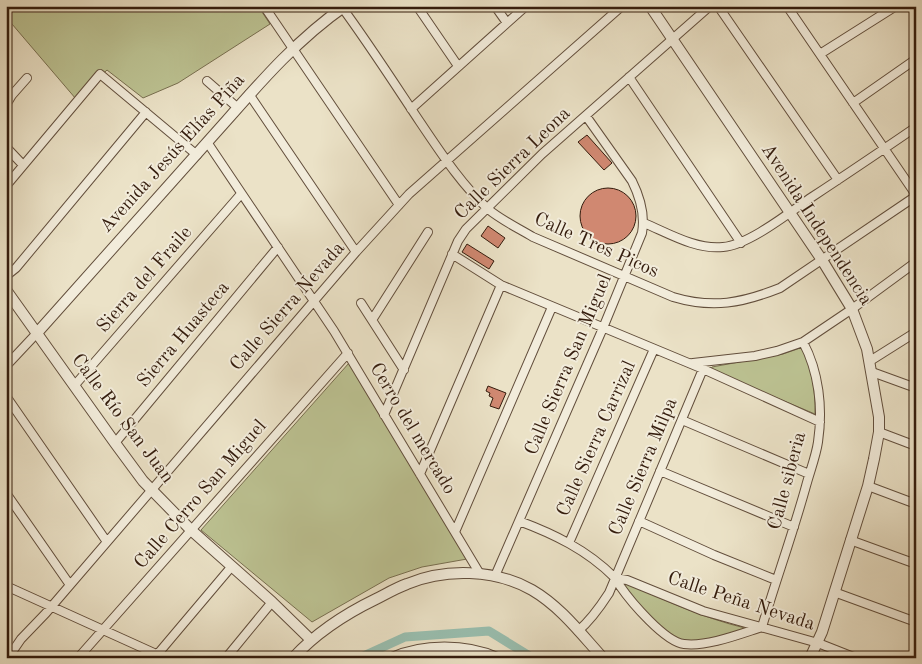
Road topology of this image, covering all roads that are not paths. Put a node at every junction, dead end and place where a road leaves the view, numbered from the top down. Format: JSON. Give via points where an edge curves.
{"nodes":[{"id":1,"x":264,"y":6,"type":"edge"},
{"id":2,"x":417,"y":6,"type":"edge"},
{"id":3,"x":494,"y":6,"type":"edge"},
{"id":4,"x":526,"y":6,"type":"edge"},
{"id":5,"x":622,"y":6,"type":"edge"},
{"id":6,"x":650,"y":6,"type":"edge"},
{"id":7,"x":710,"y":6,"type":"edge"},
{"id":8,"x":718,"y":6,"type":"edge"},
{"id":9,"x":896,"y":6,"type":"edge"},
{"id":10,"x":343,"y":7,"type":"edge"},
{"id":11,"x":788,"y":7,"type":"edge"},
{"id":12,"x":506,"y":23,"type":"junction"},
{"id":13,"x":672,"y":39,"type":"junction"},
{"id":14,"x":293,"y":48,"type":"junction"},
{"id":15,"x":820,"y":54,"type":"junction"},
{"id":16,"x":916,"y":59,"type":"edge"},
{"id":17,"x":458,"y":66,"type":"junction"},
{"id":18,"x":629,"y":77,"type":"junction"},
{"id":19,"x":27,"y":78,"type":"dead end"},
{"id":20,"x":207,"y":81,"type":"dead end"},
{"id":21,"x":248,"y":94,"type":"junction"},
{"id":22,"x":853,"y":103,"type":"junction"},
{"id":23,"x":6,"y":105,"type":"edge"},
{"id":24,"x":238,"y":108,"type":"junction"},
{"id":25,"x":411,"y":109,"type":"junction"},
{"id":26,"x":146,"y":112,"type":"junction"},
{"id":27,"x":586,"y":116,"type":"junction"},
{"id":28,"x":916,"y":127,"type":"edge"},
{"id":29,"x":207,"y":142,"type":"junction"},
{"id":30,"x":6,"y":148,"type":"edge"},
{"id":31,"x":884,"y":148,"type":"junction"},
{"id":32,"x":196,"y":155,"type":"junction"},
{"id":33,"x":447,"y":162,"type":"junction"},
{"id":34,"x":23,"y":165,"type":"junction"},
{"id":35,"x":838,"y":180,"type":"junction"},
{"id":36,"x":6,"y":186,"type":"edge"},
{"id":37,"x":241,"y":194,"type":"junction"},
{"id":38,"x":916,"y":196,"type":"edge"},
{"id":39,"x":399,"y":205,"type":"junction"},
{"id":40,"x":488,"y":208,"type":"junction"},
{"id":41,"x":790,"y":212,"type":"junction"},
{"id":42,"x":644,"y":223,"type":"junction"},
{"id":43,"x":428,"y":232,"type":"dead end"},
{"id":44,"x":741,"y":243,"type":"junction"},
{"id":45,"x":278,"y":247,"type":"junction"},
{"id":46,"x":356,"y":252,"type":"junction"},
{"id":47,"x":452,"y":254,"type":"junction"},
{"id":48,"x":822,"y":260,"type":"junction"},
{"id":49,"x":916,"y":262,"type":"edge"},
{"id":50,"x":6,"y":276,"type":"edge"},
{"id":51,"x":624,"y":276,"type":"junction"},
{"id":52,"x":501,"y":285,"type":"junction"},
{"id":53,"x":6,"y":290,"type":"edge"},
{"id":54,"x":314,"y":301,"type":"junction"},
{"id":55,"x":361,"y":303,"type":"dead end"},
{"id":56,"x":552,"y":307,"type":"junction"},
{"id":57,"x":852,"y":309,"type":"junction"},
{"id":58,"x":372,"y":320,"type":"junction"},
{"id":59,"x":603,"y":328,"type":"junction"},
{"id":60,"x":916,"y":332,"type":"edge"},
{"id":61,"x":37,"y":333,"type":"junction"},
{"id":62,"x":803,"y":342,"type":"junction"},
{"id":63,"x":654,"y":349,"type":"junction"},
{"id":64,"x":348,"y":353,"type":"junction"},
{"id":65,"x":690,"y":364,"type":"junction"},
{"id":66,"x":6,"y":366,"type":"edge"},
{"id":67,"x":871,"y":366,"type":"junction"},
{"id":68,"x":703,"y":369,"type":"junction"},
{"id":69,"x":404,"y":370,"type":"junction"},
{"id":70,"x":74,"y":386,"type":"junction"},
{"id":71,"x":916,"y":388,"type":"edge"},
{"id":72,"x":6,"y":396,"type":"edge"},
{"id":73,"x":384,"y":415,"type":"junction"},
{"id":74,"x":682,"y":420,"type":"junction"},
{"id":75,"x":820,"y":422,"type":"junction"},
{"id":76,"x":878,"y":432,"type":"junction"},
{"id":77,"x":115,"y":443,"type":"junction"},
{"id":78,"x":916,"y":446,"type":"edge"},
{"id":79,"x":660,"y":471,"type":"junction"},
{"id":80,"x":420,"y":474,"type":"junction"},
{"id":81,"x":809,"y":474,"type":"junction"},
{"id":82,"x":868,"y":486,"type":"junction"},
{"id":83,"x":152,"y":490,"type":"junction"},
{"id":84,"x":6,"y":493,"type":"edge"},
{"id":85,"x":916,"y":504,"type":"edge"},
{"id":86,"x":519,"y":521,"type":"junction"},
{"id":87,"x":639,"y":521,"type":"junction"},
{"id":88,"x":794,"y":527,"type":"junction"},
{"id":89,"x":191,"y":530,"type":"junction"},
{"id":90,"x":455,"y":532,"type":"junction"},
{"id":91,"x":850,"y":540,"type":"junction"},
{"id":92,"x":107,"y":542,"type":"junction"},
{"id":93,"x":569,"y":543,"type":"junction"},
{"id":94,"x":916,"y":564,"type":"edge"},
{"id":95,"x":232,"y":566,"type":"junction"},
{"id":96,"x":480,"y":574,"type":"junction"},
{"id":97,"x":495,"y":576,"type":"junction"},
{"id":98,"x":615,"y":578,"type":"junction"},
{"id":99,"x":776,"y":580,"type":"junction"},
{"id":100,"x":70,"y":585,"type":"junction"},
{"id":101,"x":6,"y":586,"type":"edge"},
{"id":102,"x":834,"y":592,"type":"junction"},
{"id":103,"x":272,"y":602,"type":"junction"},
{"id":104,"x":51,"y":606,"type":"junction"},
{"id":105,"x":916,"y":622,"type":"edge"},
{"id":106,"x":762,"y":627,"type":"junction"},
{"id":107,"x":103,"y":630,"type":"junction"},
{"id":108,"x":578,"y":630,"type":"junction"},
{"id":109,"x":310,"y":639,"type":"junction"},
{"id":110,"x":818,"y":643,"type":"junction"},
{"id":111,"x":159,"y":657,"type":"edge"},
{"id":112,"x":8,"y":658,"type":"edge"},
{"id":113,"x":78,"y":658,"type":"edge"},
{"id":114,"x":226,"y":658,"type":"edge"},
{"id":115,"x":293,"y":658,"type":"edge"},
{"id":116,"x":392,"y":658,"type":"edge"},
{"id":117,"x":497,"y":658,"type":"edge"},
{"id":118,"x":603,"y":658,"type":"edge"},
{"id":119,"x":810,"y":658,"type":"edge"},
{"id":120,"x":856,"y":658,"type":"edge"}],
"edges":[{"from":1,"to":14,"type":"street"},
{"from":2,"to":17,"type":"street"},
{"from":3,"to":12,"type":"street"},
{"from":4,"to":12,"type":"street"},
{"from":5,"to":33,"type":"street","name":"Calle Sierra Nevada"},
{"from":6,"to":13,"type":"street","name":"Avenida Independencia"},
{"from":7,"to":13,"type":"street","name":"Calle Sierra Leona"},
{"from":8,"to":35,"type":"street"},
{"from":9,"to":15,"type":"street"},
{"from":10,"to":14,"type":"street","name":"Avenida Jesús Elías Piña"},
{"from":10,"to":25,"type":"street","name":"Calle Tres Picos"},
{"from":11,"to":15,"type":"street"},
{"from":12,"to":17,"type":"street"},
{"from":13,"to":18,"type":"street","name":"Calle Sierra Leona"},
{"from":13,"to":41,"type":"street","name":"Avenida Independencia"},
{"from":14,"to":21,"type":"street","name":"Avenida Jesús Elías Piña"},
{"from":14,"to":39,"type":"street"},
{"from":15,"to":22,"type":"street"},
{"from":16,"to":22,"type":"street"},
{"from":17,"to":25,"type":"street"},
{"from":18,"to":27,"type":"street","name":"Calle Sierra Leona"},
{"from":18,"to":44,"type":"street"},
{"from":19,"to":23,"type":"street"},
{"from":20,"to":24,"type":"street"},
{"from":21,"to":24,"type":"street","name":"Avenida Jesús Elías Piña"},
{"from":21,"to":46,"type":"street"},
{"from":22,"to":31,"type":"street"},
{"from":24,"to":29,"type":"street","name":"Avenida Jesús Elías Piña"},
{"from":25,"to":33,"type":"street","name":"Calle Tres Picos"},
{"from":26,"to":32,"type":"street"},
{"from":26,"to":34,"type":"street","via":[[100,74]]},
{"from":26,"to":50,"type":"street"},
{"from":27,"to":40,"type":"street","name":"Calle Sierra Leona"},
{"from":27,"to":42,"type":"street","name":"Calle Sierra San Miguel","via":[[632,181]]},
{"from":28,"to":31,"type":"street"},
{"from":29,"to":32,"type":"street","name":"Avenida Jesús Elías Piña"},
{"from":29,"to":37,"type":"street","name":"Cerro del mercado"},
{"from":30,"to":34,"type":"street"},
{"from":31,"to":35,"type":"street"},
{"from":31,"to":38,"type":"street"},
{"from":32,"to":61,"type":"street","name":"Avenida Jesús Elías Piña"},
{"from":33,"to":39,"type":"street","name":"Calle Sierra Nevada"},
{"from":33,"to":40,"type":"street","name":"Calle Tres Picos"},
{"from":34,"to":36,"type":"street"},
{"from":35,"to":41,"type":"street"},
{"from":37,"to":45,"type":"street","name":"Cerro del mercado"},
{"from":37,"to":70,"type":"street","name":"Sierra del Fraile"},
{"from":38,"to":48,"type":"street","name":"Calle Tres Picos"},
{"from":39,"to":46,"type":"street","name":"Calle Sierra Nevada"},
{"from":40,"to":47,"type":"street","name":"Calle Sierra Leona","via":[[466,229]]},
{"from":40,"to":51,"type":"street","name":"Calle Tres Picos","via":[[511,225]]},
{"from":41,"to":44,"type":"street"},
{"from":41,"to":48,"type":"street","name":"Avenida Independencia"},
{"from":42,"to":44,"type":"street","via":[[707,247]]},
{"from":42,"to":51,"type":"street","name":"Calle Sierra San Miguel"},
{"from":43,"to":58,"type":"street"},
{"from":45,"to":54,"type":"street","name":"Cerro del mercado"},
{"from":45,"to":77,"type":"street","name":"Sierra Huasteca"},
{"from":46,"to":54,"type":"street","name":"Calle Sierra Nevada"},
{"from":47,"to":52,"type":"street"},
{"from":47,"to":69,"type":"street","name":"Calle Sierra Leona"},
{"from":48,"to":51,"type":"street","name":"Calle Tres Picos","via":[[780,288],[755,298],[714,305],[673,297]]},
{"from":48,"to":57,"type":"street","name":"Avenida Independencia"},
{"from":49,"to":57,"type":"street"},
{"from":51,"to":59,"type":"street","name":"Calle Sierra San Miguel"},
{"from":52,"to":56,"type":"street"},
{"from":52,"to":80,"type":"street"},
{"from":53,"to":61,"type":"street","name":"Calle Río San Juan"},
{"from":54,"to":64,"type":"street","name":"Cerro del mercado"},
{"from":54,"to":83,"type":"street","name":"Calle Sierra Nevada"},
{"from":55,"to":58,"type":"street"},
{"from":56,"to":59,"type":"street"},
{"from":56,"to":90,"type":"street"},
{"from":57,"to":62,"type":"street"},
{"from":57,"to":67,"type":"street","name":"Avenida Independencia"},
{"from":58,"to":69,"type":"street"},
{"from":59,"to":63,"type":"street"},
{"from":59,"to":86,"type":"street","name":"Calle Sierra San Miguel"},
{"from":60,"to":67,"type":"street"},
{"from":61,"to":66,"type":"street"},
{"from":61,"to":70,"type":"street","name":"Calle Río San Juan"},
{"from":62,"to":65,"type":"street","via":[[755,356]]},
{"from":62,"to":75,"type":"street","name":"Calle siberia","via":[[816,376]]},
{"from":63,"to":65,"type":"street"},
{"from":63,"to":93,"type":"street","name":"Calle Sierra Carrizal"},
{"from":64,"to":73,"type":"street","name":"Cerro del mercado"},
{"from":64,"to":89,"type":"street","name":"Calle Cerro San Miguel"},
{"from":65,"to":68,"type":"street"},
{"from":67,"to":71,"type":"street"},
{"from":67,"to":76,"type":"street","name":"Avenida Independencia"},
{"from":68,"to":74,"type":"street","name":"Calle Sierra Milpa"},
{"from":68,"to":75,"type":"street"},
{"from":69,"to":73,"type":"street","name":"Calle Sierra Leona"},
{"from":70,"to":77,"type":"street","name":"Calle Río San Juan"},
{"from":72,"to":92,"type":"street"},
{"from":73,"to":80,"type":"street","name":"Cerro del mercado"},
{"from":74,"to":79,"type":"street","name":"Calle Sierra Milpa"},
{"from":74,"to":81,"type":"street"},
{"from":75,"to":81,"type":"street","name":"Calle siberia"},
{"from":76,"to":78,"type":"street"},
{"from":76,"to":82,"type":"street","name":"Avenida Independencia"},
{"from":77,"to":83,"type":"street","name":"Calle Río San Juan"},
{"from":79,"to":87,"type":"street","name":"Calle Sierra Milpa"},
{"from":79,"to":88,"type":"street"},
{"from":80,"to":90,"type":"street","name":"Cerro del mercado"},
{"from":81,"to":88,"type":"street","name":"Calle siberia"},
{"from":82,"to":85,"type":"street"},
{"from":82,"to":91,"type":"street","name":"Avenida Independencia"},
{"from":83,"to":89,"type":"street","name":"Calle Río San Juan"},
{"from":83,"to":92,"type":"street","name":"Calle Sierra Nevada"},
{"from":84,"to":100,"type":"street"},
{"from":86,"to":93,"type":"street"},
{"from":86,"to":97,"type":"street","name":"Calle Sierra San Miguel"},
{"from":87,"to":98,"type":"street","name":"Calle Sierra Milpa"},
{"from":87,"to":99,"type":"street"},
{"from":88,"to":99,"type":"street","name":"Calle siberia"},
{"from":89,"to":95,"type":"street","name":"Calle Río San Juan"},
{"from":89,"to":107,"type":"street","name":"Calle Cerro San Miguel"},
{"from":90,"to":96,"type":"street","name":"Cerro del mercado"},
{"from":91,"to":94,"type":"street"},
{"from":91,"to":102,"type":"street","name":"Avenida Independencia"},
{"from":92,"to":100,"type":"street","name":"Calle Sierra Nevada"},
{"from":93,"to":98,"type":"street"},
{"from":95,"to":103,"type":"street","name":"Calle Río San Juan"},
{"from":95,"to":111,"type":"street"},
{"from":96,"to":97,"type":"street"},
{"from":96,"to":109,"type":"street","via":[[445,575],[408,584],[357,608]]},
{"from":97,"to":108,"type":"street","via":[[540,595]]},
{"from":98,"to":106,"type":"street","name":"Calle Peña Nevada","via":[[703,611]]},
{"from":98,"to":106,"type":"street","via":[[657,628],[683,644],[698,644]]},
{"from":98,"to":108,"type":"street","name":"Calle Sierra Milpa","via":[[600,608]]},
{"from":99,"to":106,"type":"street","name":"Calle siberia"},
{"from":100,"to":104,"type":"street","name":"Calle Sierra Nevada"},
{"from":101,"to":104,"type":"street"},
{"from":102,"to":105,"type":"street"},
{"from":102,"to":110,"type":"street","name":"Avenida Independencia"},
{"from":103,"to":109,"type":"street","name":"Calle Río San Juan"},
{"from":103,"to":114,"type":"street"},
{"from":104,"to":107,"type":"street"},
{"from":104,"to":112,"type":"street","name":"Calle Sierra Nevada"},
{"from":106,"to":110,"type":"street","name":"Calle Peña Nevada"},
{"from":107,"to":111,"type":"street"},
{"from":107,"to":113,"type":"street","name":"Calle Cerro San Miguel"},
{"from":108,"to":118,"type":"street"},
{"from":109,"to":115,"type":"street"},
{"from":110,"to":119,"type":"street","name":"Avenida Independencia"},
{"from":110,"to":120,"type":"street","name":"Calle Peña Nevada"},
{"from":116,"to":117,"type":"street","via":[[429,648],[451,647],[468,648]]}]}
